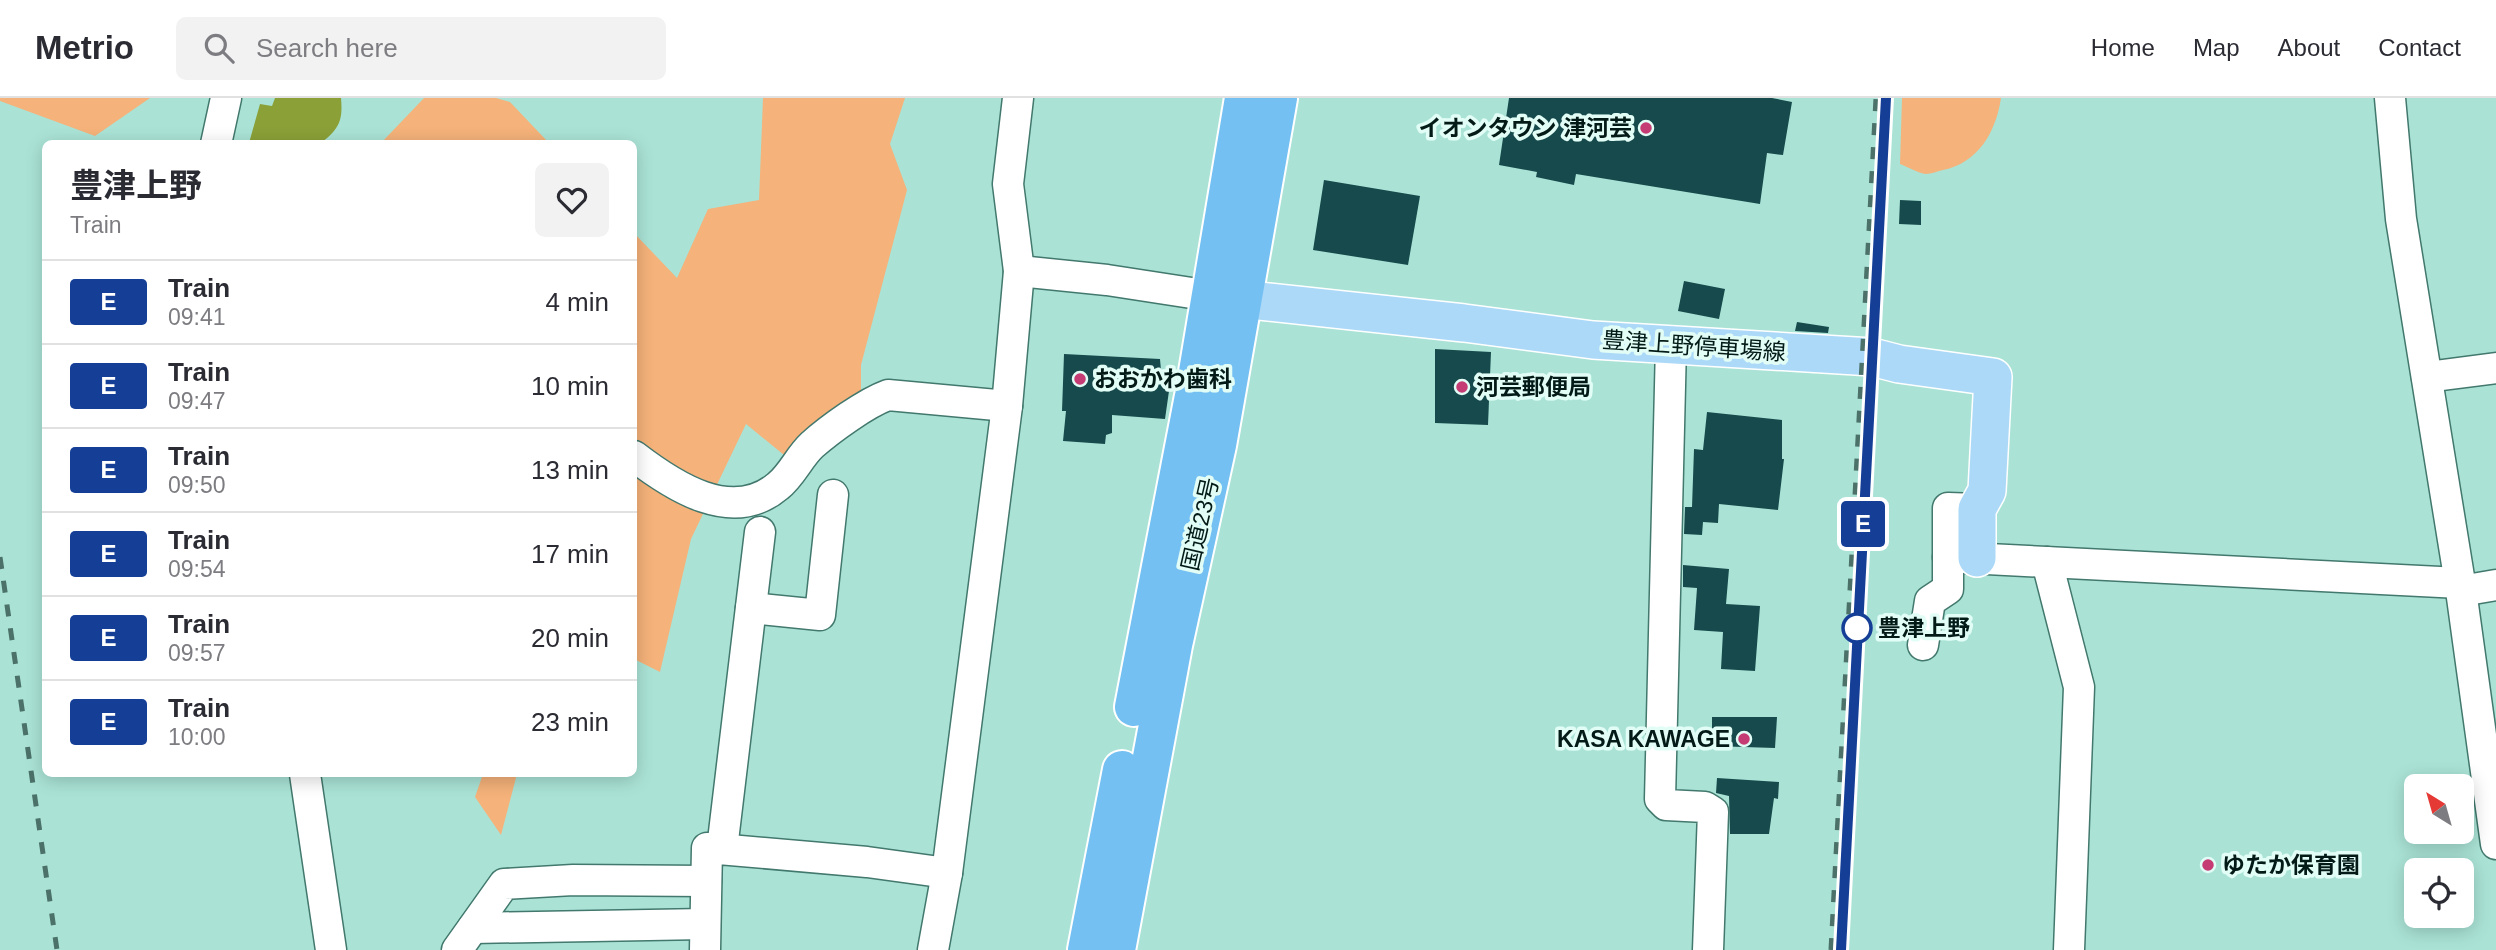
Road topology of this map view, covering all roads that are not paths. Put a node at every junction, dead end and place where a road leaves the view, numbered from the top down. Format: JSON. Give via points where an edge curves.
{"nodes":[{"id":1,"x":226,"y":98,"type":"edge"},
{"id":2,"x":1018,"y":98,"type":"edge"},
{"id":3,"x":1244,"y":98,"type":"edge"},
{"id":4,"x":1278,"y":98,"type":"edge"},
{"id":5,"x":2390,"y":98,"type":"edge"},
{"id":6,"x":217,"y":140,"type":"edge"},
{"id":7,"x":1019,"y":271,"type":"junction"},
{"id":8,"x":1226,"y":298,"type":"junction"},
{"id":9,"x":1671,"y":345,"type":"junction"},
{"id":10,"x":2495,"y":365,"type":"edge"},
{"id":11,"x":2427,"y":377,"type":"junction"},
{"id":12,"x":1007,"y":406,"type":"junction"},
{"id":13,"x":637,"y":458,"type":"edge"},
{"id":14,"x":833,"y":495,"type":"dead end"},
{"id":15,"x":760,"y":532,"type":"dead end"},
{"id":16,"x":1962,"y":557,"type":"junction"},
{"id":17,"x":2047,"y":562,"type":"junction"},
{"id":18,"x":2496,"y":585,"type":"edge"},
{"id":19,"x":2461,"y":587,"type":"junction"},
{"id":20,"x":751,"y":608,"type":"junction"},
{"id":21,"x":1923,"y":645,"type":"dead end"},
{"id":22,"x":305,"y":777,"type":"edge"},
{"id":23,"x":2496,"y":844,"type":"edge"},
{"id":24,"x":722,"y":849,"type":"junction"},
{"id":25,"x":947,"y":873,"type":"junction"},
{"id":26,"x":705,"y":881,"type":"junction"},
{"id":27,"x":705,"y":937,"type":"edge"},
{"id":28,"x":553,"y":938,"type":"edge"},
{"id":29,"x":465,"y":939,"type":"edge"},
{"id":30,"x":331,"y":950,"type":"edge"},
{"id":31,"x":933,"y":950,"type":"edge"},
{"id":32,"x":1087,"y":950,"type":"edge"},
{"id":33,"x":1116,"y":950,"type":"edge"},
{"id":34,"x":1708,"y":950,"type":"edge"},
{"id":35,"x":2069,"y":950,"type":"edge"}],
"edges":[{"from":1,"to":6,"type":"street"},
{"from":2,"to":7,"type":"street","via":[[1008,184]]},
{"from":3,"to":8,"type":"highway","name":"国道23号"},
{"from":4,"to":8,"type":"highway","name":"国道23号","via":[[1261,202]]},
{"from":5,"to":11,"type":"street","via":[[2401,219]]},
{"from":7,"to":8,"type":"street"},
{"from":7,"to":12,"type":"street"},
{"from":8,"to":9,"type":"main road","name":"豊津上野停車場線"},
{"from":8,"to":32,"type":"highway","name":"国道23号"},
{"from":8,"to":33,"type":"highway","name":"国道23号","via":[[1217,445],[1173,645]]},
{"from":9,"to":16,"type":"main road","name":"豊津上野停車場線","via":[[1872,357],[1993,377],[1987,491]]},
{"from":9,"to":34,"type":"street","via":[[1660,799],[1666,805],[1705,807],[1713,812]]},
{"from":10,"to":11,"type":"street"},
{"from":11,"to":19,"type":"street"},
{"from":12,"to":13,"type":"street","via":[[888,395],[812,445],[771,492],[741,501],[704,498],[668,481]]},
{"from":12,"to":25,"type":"street"},
{"from":14,"to":20,"type":"street","via":[[820,615]]},
{"from":15,"to":20,"type":"street"},
{"from":16,"to":17,"type":"street"},
{"from":16,"to":21,"type":"street","via":[[1948,589],[1930,601]]},
{"from":17,"to":19,"type":"street"},
{"from":17,"to":35,"type":"street","via":[[2079,687]]},
{"from":18,"to":19,"type":"street"},
{"from":19,"to":23,"type":"street"},
{"from":20,"to":24,"type":"street"},
{"from":22,"to":30,"type":"street"},
{"from":24,"to":25,"type":"street"},
{"from":24,"to":26,"type":"street","via":[[707,848]]},
{"from":25,"to":31,"type":"street"},
{"from":26,"to":27,"type":"street"},
{"from":26,"to":29,"type":"street","via":[[504,884]]},
{"from":27,"to":28,"type":"street"},
{"from":28,"to":29,"type":"street"}]}
